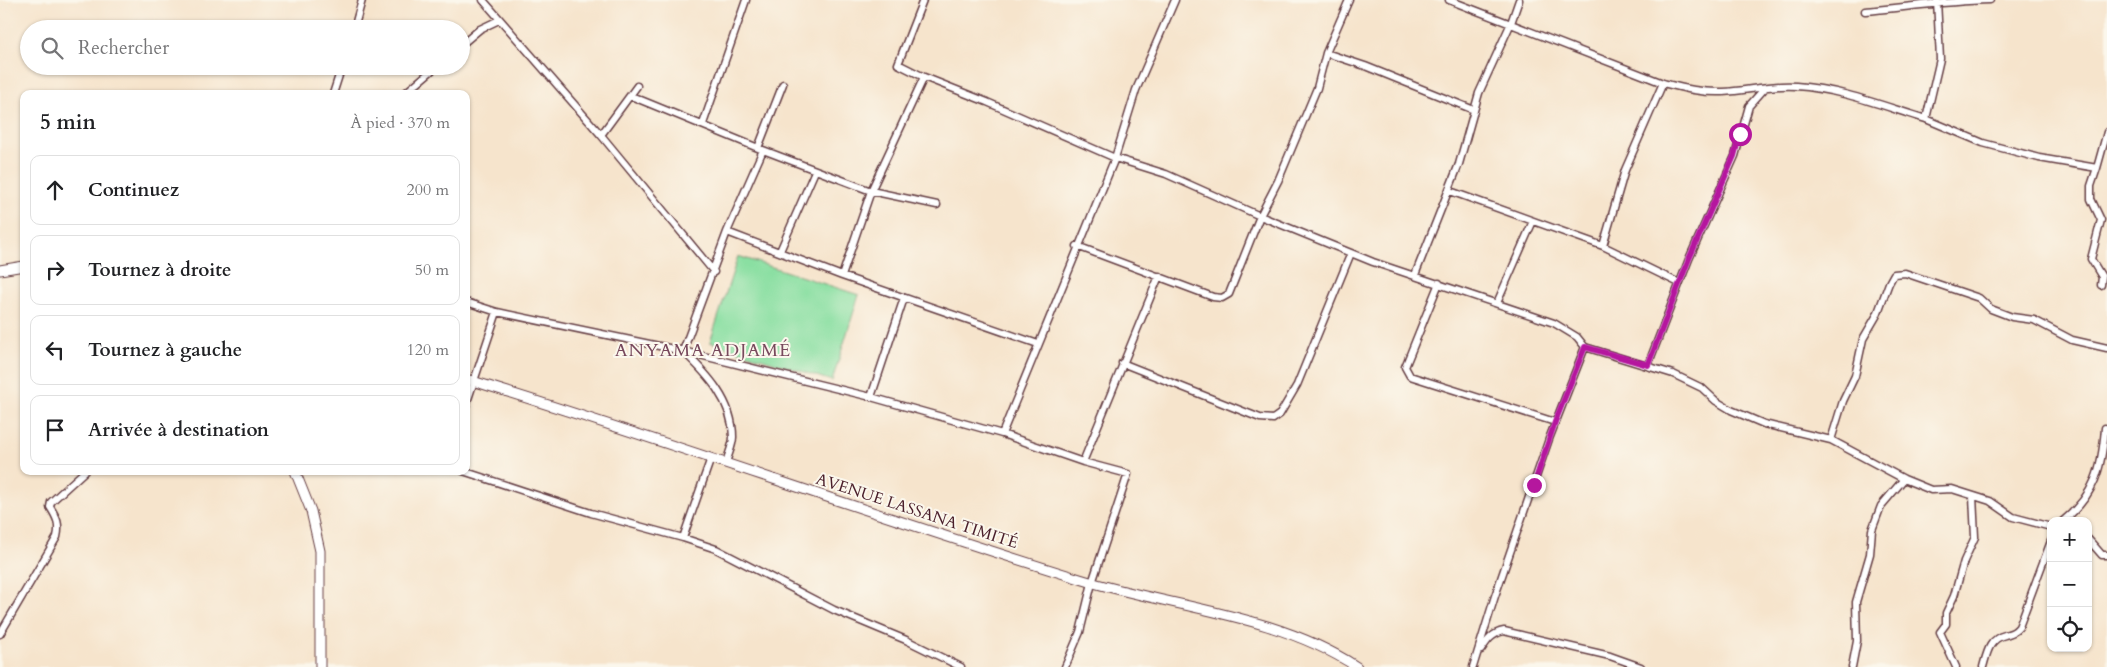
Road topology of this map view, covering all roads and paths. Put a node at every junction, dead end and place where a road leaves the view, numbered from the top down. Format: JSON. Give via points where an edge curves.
{"nodes":[{"id":1,"x":362,"y":0,"type":"edge"},
{"id":2,"x":483,"y":0,"type":"edge"},
{"id":3,"x":746,"y":0,"type":"edge"},
{"id":4,"x":923,"y":0,"type":"edge"},
{"id":5,"x":1175,"y":0,"type":"edge"},
{"id":6,"x":1348,"y":0,"type":"edge"},
{"id":7,"x":1449,"y":0,"type":"edge"},
{"id":8,"x":1519,"y":0,"type":"edge"},
{"id":9,"x":1990,"y":0,"type":"edge"},
{"id":10,"x":1937,"y":2,"type":"edge"},
{"id":11,"x":1865,"y":11,"type":"dead end"},
{"id":12,"x":356,"y":20,"type":"edge"},
{"id":13,"x":499,"y":20,"type":"junction"},
{"id":14,"x":1512,"y":23,"type":"junction"},
{"id":15,"x":470,"y":37,"type":"edge"},
{"id":16,"x":1326,"y":53,"type":"junction"},
{"id":17,"x":339,"y":75,"type":"edge"},
{"id":18,"x":426,"y":75,"type":"edge"},
{"id":19,"x":924,"y":77,"type":"junction"},
{"id":20,"x":1663,"y":83,"type":"junction"},
{"id":21,"x":783,"y":84,"type":"dead end"},
{"id":22,"x":637,"y":86,"type":"dead end"},
{"id":23,"x":1765,"y":88,"type":"junction"},
{"id":24,"x":334,"y":90,"type":"edge"},
{"id":25,"x":409,"y":90,"type":"edge"},
{"id":26,"x":631,"y":96,"type":"junction"},
{"id":27,"x":1474,"y":110,"type":"junction"},
{"id":28,"x":1926,"y":119,"type":"junction"},
{"id":29,"x":703,"y":124,"type":"junction"},
{"id":30,"x":2107,"y":132,"type":"edge"},
{"id":31,"x":601,"y":135,"type":"junction"},
{"id":32,"x":761,"y":149,"type":"junction"},
{"id":33,"x":1115,"y":158,"type":"junction"},
{"id":34,"x":2097,"y":168,"type":"junction"},
{"id":35,"x":815,"y":171,"type":"junction"},
{"id":36,"x":871,"y":191,"type":"junction"},
{"id":37,"x":1450,"y":191,"type":"junction"},
{"id":38,"x":936,"y":205,"type":"dead end"},
{"id":39,"x":1260,"y":216,"type":"junction"},
{"id":40,"x":1533,"y":221,"type":"junction"},
{"id":41,"x":728,"y":232,"type":"junction"},
{"id":42,"x":1077,"y":246,"type":"junction"},
{"id":43,"x":1602,"y":246,"type":"junction"},
{"id":44,"x":780,"y":251,"type":"junction"},
{"id":45,"x":1351,"y":253,"type":"junction"},
{"id":46,"x":20,"y":267,"type":"edge"},
{"id":47,"x":0,"y":270,"type":"edge"},
{"id":48,"x":714,"y":272,"type":"junction"},
{"id":49,"x":1415,"y":275,"type":"junction"},
{"id":50,"x":842,"y":276,"type":"junction"},
{"id":51,"x":1158,"y":276,"type":"junction"},
{"id":52,"x":1439,"y":283,"type":"junction"},
{"id":53,"x":1679,"y":283,"type":"junction"},
{"id":54,"x":2101,"y":285,"type":"dead end"},
{"id":55,"x":904,"y":298,"type":"junction"},
{"id":56,"x":470,"y":303,"type":"edge"},
{"id":57,"x":1497,"y":303,"type":"junction"},
{"id":58,"x":497,"y":312,"type":"junction"},
{"id":59,"x":1038,"y":344,"type":"junction"},
{"id":60,"x":1585,"y":347,"type":"junction"},
{"id":61,"x":2107,"y":348,"type":"edge"},
{"id":62,"x":683,"y":351,"type":"junction"},
{"id":63,"x":1122,"y":363,"type":"junction"},
{"id":64,"x":1648,"y":365,"type":"junction"},
{"id":65,"x":470,"y":380,"type":"edge"},
{"id":66,"x":871,"y":397,"type":"junction"},
{"id":67,"x":1555,"y":422,"type":"junction"},
{"id":68,"x":2105,"y":428,"type":"dead end"},
{"id":69,"x":1002,"y":434,"type":"junction"},
{"id":70,"x":1831,"y":440,"type":"junction"},
{"id":71,"x":711,"y":458,"type":"junction"},
{"id":72,"x":1083,"y":462,"type":"junction"},
{"id":73,"x":726,"y":463,"type":"junction"},
{"id":74,"x":470,"y":473,"type":"edge"},
{"id":75,"x":81,"y":475,"type":"edge"},
{"id":76,"x":297,"y":475,"type":"edge"},
{"id":77,"x":1904,"y":479,"type":"junction"},
{"id":78,"x":1973,"y":496,"type":"junction"},
{"id":79,"x":2068,"y":517,"type":"edge"},
{"id":80,"x":2047,"y":526,"type":"edge"},
{"id":81,"x":683,"y":538,"type":"junction"},
{"id":82,"x":2092,"y":544,"type":"edge"},
{"id":83,"x":2047,"y":552,"type":"edge"},
{"id":84,"x":2107,"y":555,"type":"edge"},
{"id":85,"x":1092,"y":583,"type":"junction"},
{"id":86,"x":0,"y":634,"type":"edge"},
{"id":87,"x":1476,"y":657,"type":"junction"},
{"id":88,"x":320,"y":667,"type":"edge"},
{"id":89,"x":961,"y":667,"type":"edge"},
{"id":90,"x":1065,"y":667,"type":"edge"},
{"id":91,"x":1357,"y":667,"type":"edge"},
{"id":92,"x":1473,"y":667,"type":"edge"},
{"id":93,"x":1641,"y":667,"type":"edge"},
{"id":94,"x":1852,"y":667,"type":"edge"},
{"id":95,"x":1956,"y":667,"type":"edge"},
{"id":96,"x":1983,"y":667,"type":"edge"}],
"edges":[{"from":1,"to":12,"type":"street"},
{"from":2,"to":13,"type":"street"},
{"from":3,"to":29,"type":"street"},
{"from":4,"to":19,"type":"street","via":[[898,64]]},
{"from":5,"to":33,"type":"street","via":[[1136,90]]},
{"from":6,"to":16,"type":"street"},
{"from":7,"to":14,"type":"street"},
{"from":8,"to":14,"type":"street"},
{"from":9,"to":10,"type":"street"},
{"from":10,"to":11,"type":"street"},
{"from":10,"to":28,"type":"street","via":[[1940,59]]},
{"from":13,"to":15,"type":"street"},
{"from":13,"to":31,"type":"street"},
{"from":14,"to":20,"type":"street"},
{"from":14,"to":27,"type":"street","via":[[1486,75]]},
{"from":16,"to":27,"type":"street"},
{"from":16,"to":39,"type":"street","via":[[1317,88],[1278,182]]},
{"from":17,"to":24,"type":"street"},
{"from":18,"to":25,"type":"street"},
{"from":19,"to":33,"type":"street"},
{"from":19,"to":36,"type":"street"},
{"from":20,"to":23,"type":"street","via":[[1693,91]]},
{"from":20,"to":43,"type":"street","via":[[1628,162]]},
{"from":21,"to":32,"type":"street"},
{"from":22,"to":26,"type":"street"},
{"from":23,"to":28,"type":"street","via":[[1793,85],[1820,88]]},
{"from":23,"to":53,"type":"street","via":[[1749,106],[1733,161]]},
{"from":26,"to":29,"type":"street"},
{"from":26,"to":31,"type":"street"},
{"from":27,"to":37,"type":"street"},
{"from":28,"to":34,"type":"street","via":[[1983,143],[2039,158]]},
{"from":29,"to":32,"type":"street"},
{"from":30,"to":34,"type":"street"},
{"from":31,"to":48,"type":"street"},
{"from":32,"to":35,"type":"street"},
{"from":32,"to":41,"type":"street"},
{"from":33,"to":39,"type":"street","via":[[1166,174]]},
{"from":33,"to":42,"type":"street"},
{"from":34,"to":54,"type":"street","via":[[2090,186],[2091,199],[2101,220],[2091,259],[2102,277]]},
{"from":35,"to":36,"type":"street"},
{"from":35,"to":44,"type":"street"},
{"from":36,"to":38,"type":"street"},
{"from":36,"to":50,"type":"street"},
{"from":37,"to":40,"type":"street"},
{"from":37,"to":49,"type":"street"},
{"from":39,"to":45,"type":"street"},
{"from":39,"to":51,"type":"street","via":[[1229,294],[1222,298],[1214,297]]},
{"from":40,"to":43,"type":"street"},
{"from":40,"to":57,"type":"street"},
{"from":41,"to":44,"type":"street"},
{"from":41,"to":48,"type":"street"},
{"from":42,"to":51,"type":"street"},
{"from":42,"to":59,"type":"street"},
{"from":43,"to":53,"type":"street"},
{"from":44,"to":50,"type":"street"},
{"from":45,"to":49,"type":"street"},
{"from":45,"to":63,"type":"street","via":[[1297,385],[1280,414],[1273,419],[1260,418]]},
{"from":46,"to":47,"type":"street"},
{"from":48,"to":62,"type":"street"},
{"from":49,"to":52,"type":"street"},
{"from":50,"to":55,"type":"street"},
{"from":51,"to":63,"type":"street"},
{"from":52,"to":57,"type":"street"},
{"from":52,"to":67,"type":"street","via":[[1410,353],[1406,372],[1410,376]]},
{"from":53,"to":64,"type":"street"},
{"from":55,"to":59,"type":"street"},
{"from":55,"to":66,"type":"street"},
{"from":56,"to":58,"type":"street"},
{"from":57,"to":60,"type":"street","via":[[1566,329]]},
{"from":58,"to":62,"type":"street"},
{"from":58,"to":65,"type":"street"},
{"from":59,"to":69,"type":"street"},
{"from":60,"to":64,"type":"street"},
{"from":60,"to":67,"type":"street"},
{"from":61,"to":70,"type":"street","via":[[2072,340],[2034,320],[2012,317],[1991,309],[1979,298],[1905,273],[1894,274],[1863,339],[1855,376]]},
{"from":62,"to":66,"type":"street"},
{"from":62,"to":73,"type":"street","via":[[706,374],[730,415],[734,439]]},
{"from":63,"to":72,"type":"street"},
{"from":64,"to":70,"type":"street","via":[[1689,381],[1731,410],[1764,424]]},
{"from":65,"to":71,"type":"street","name":"AVENUE LASSANA TIMITÉ"},
{"from":66,"to":69,"type":"street"},
{"from":67,"to":87,"type":"street"},
{"from":68,"to":79,"type":"street","via":[[2101,464],[2089,494]]},
{"from":69,"to":72,"type":"street"},
{"from":70,"to":77,"type":"street"},
{"from":71,"to":73,"type":"street","name":"AVENUE LASSANA TIMITÉ"},
{"from":71,"to":81,"type":"street"},
{"from":72,"to":85,"type":"street","via":[[1128,474]]},
{"from":73,"to":85,"type":"street","name":"AVENUE LASSANA TIMITÉ"},
{"from":74,"to":81,"type":"street","via":[[591,513]]},
{"from":75,"to":86,"type":"street","via":[[51,502],[50,507],[58,518],[56,537]]},
{"from":76,"to":88,"type":"street","via":[[311,511],[320,552]]},
{"from":77,"to":78,"type":"street","via":[[1931,490],[1952,489]]},
{"from":77,"to":94,"type":"street","via":[[1881,506],[1872,530],[1870,554],[1856,602]]},
{"from":78,"to":80,"type":"street","via":[[1990,501],[2013,517]]},
{"from":78,"to":95,"type":"street","via":[[1975,537],[1946,612],[1946,624],[1940,632]]},
{"from":81,"to":89,"type":"street","via":[[716,550],[834,610]]},
{"from":82,"to":84,"type":"street","via":[[2102,555]]},
{"from":83,"to":96,"type":"street","via":[[2019,627],[1991,643]]},
{"from":85,"to":90,"type":"street","via":[[1080,632]]},
{"from":85,"to":91,"type":"street","name":"AVENUE LASSANA TIMITÉ","via":[[1239,616],[1267,625]]},
{"from":87,"to":92,"type":"street"},
{"from":87,"to":93,"type":"street","via":[[1496,632],[1504,631],[1610,656]]}]}
